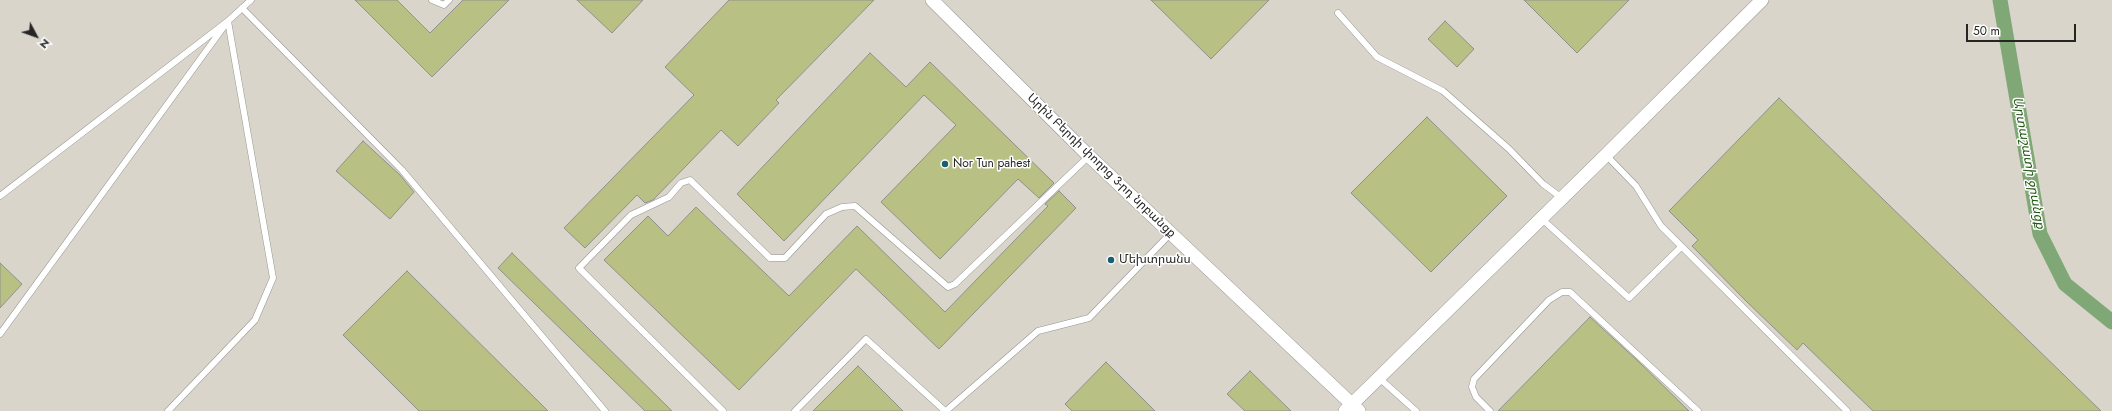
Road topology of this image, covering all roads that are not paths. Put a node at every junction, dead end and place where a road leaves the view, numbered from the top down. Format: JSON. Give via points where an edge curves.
{"nodes":[{"id":1,"x":251,"y":0,"type":"edge"},
{"id":2,"x":432,"y":0,"type":"edge"},
{"id":3,"x":448,"y":0,"type":"edge"},
{"id":4,"x":932,"y":0,"type":"edge"},
{"id":5,"x":1762,"y":0,"type":"edge"},
{"id":6,"x":242,"y":8,"type":"junction"},
{"id":7,"x":1338,"y":12,"type":"dead end"},
{"id":8,"x":228,"y":21,"type":"junction"},
{"id":9,"x":1606,"y":155,"type":"junction"},
{"id":10,"x":1089,"y":156,"type":"junction"},
{"id":11,"x":0,"y":196,"type":"edge"},
{"id":12,"x":1562,"y":198,"type":"junction"},
{"id":13,"x":1542,"y":219,"type":"junction"},
{"id":14,"x":1171,"y":233,"type":"junction"},
{"id":15,"x":1681,"y":247,"type":"junction"},
{"id":16,"x":0,"y":334,"type":"edge"},
{"id":17,"x":1378,"y":377,"type":"junction"},
{"id":18,"x":1352,"y":409,"type":"edge"},
{"id":19,"x":168,"y":411,"type":"edge"},
{"id":20,"x":605,"y":411,"type":"edge"},
{"id":21,"x":723,"y":411,"type":"edge"},
{"id":22,"x":795,"y":411,"type":"edge"},
{"id":23,"x":945,"y":411,"type":"edge"},
{"id":24,"x":1416,"y":411,"type":"edge"},
{"id":25,"x":1490,"y":411,"type":"edge"},
{"id":26,"x":1698,"y":411,"type":"edge"},
{"id":27,"x":1847,"y":411,"type":"edge"}],
"edges":[{"from":1,"to":6,"type":"lane"},
{"from":2,"to":3,"type":"lane","via":[[444,5]]},
{"from":4,"to":10,"type":"street","name":"Արին Բերդի փողոց 3-րդ նրբանցք"},
{"from":5,"to":9,"type":"street"},
{"from":6,"to":8,"type":"lane"},
{"from":6,"to":20,"type":"lane","via":[[402,170]]},
{"from":7,"to":12,"type":"lane","via":[[1377,57],[1444,91],[1543,184]]},
{"from":8,"to":11,"type":"lane"},
{"from":8,"to":16,"type":"lane"},
{"from":8,"to":19,"type":"lane","via":[[272,278],[255,320]]},
{"from":9,"to":12,"type":"street"},
{"from":9,"to":15,"type":"lane","via":[[1636,186],[1660,226]]},
{"from":10,"to":14,"type":"street","name":"Արին Բերդի փողոց 3-րդ նրբանցք"},
{"from":10,"to":21,"type":"lane","via":[[956,284],[948,286],[855,206],[842,207],[826,214],[785,258],[770,258],[690,180],[681,183],[668,197],[631,215],[579,268]]},
{"from":12,"to":13,"type":"street"},
{"from":13,"to":15,"type":"lane","via":[[1629,298]]},
{"from":13,"to":17,"type":"street"},
{"from":14,"to":18,"type":"street","name":"Արին Բերդի փողոց 3-րդ նրբանցք"},
{"from":14,"to":23,"type":"lane","via":[[1089,318],[1038,331]]},
{"from":15,"to":27,"type":"lane"},
{"from":17,"to":18,"type":"street"},
{"from":17,"to":24,"type":"lane"},
{"from":22,"to":23,"type":"lane","via":[[866,339]]},
{"from":25,"to":26,"type":"lane","via":[[1476,397],[1472,386],[1474,379],[1549,300],[1562,292],[1570,292]]}]}
